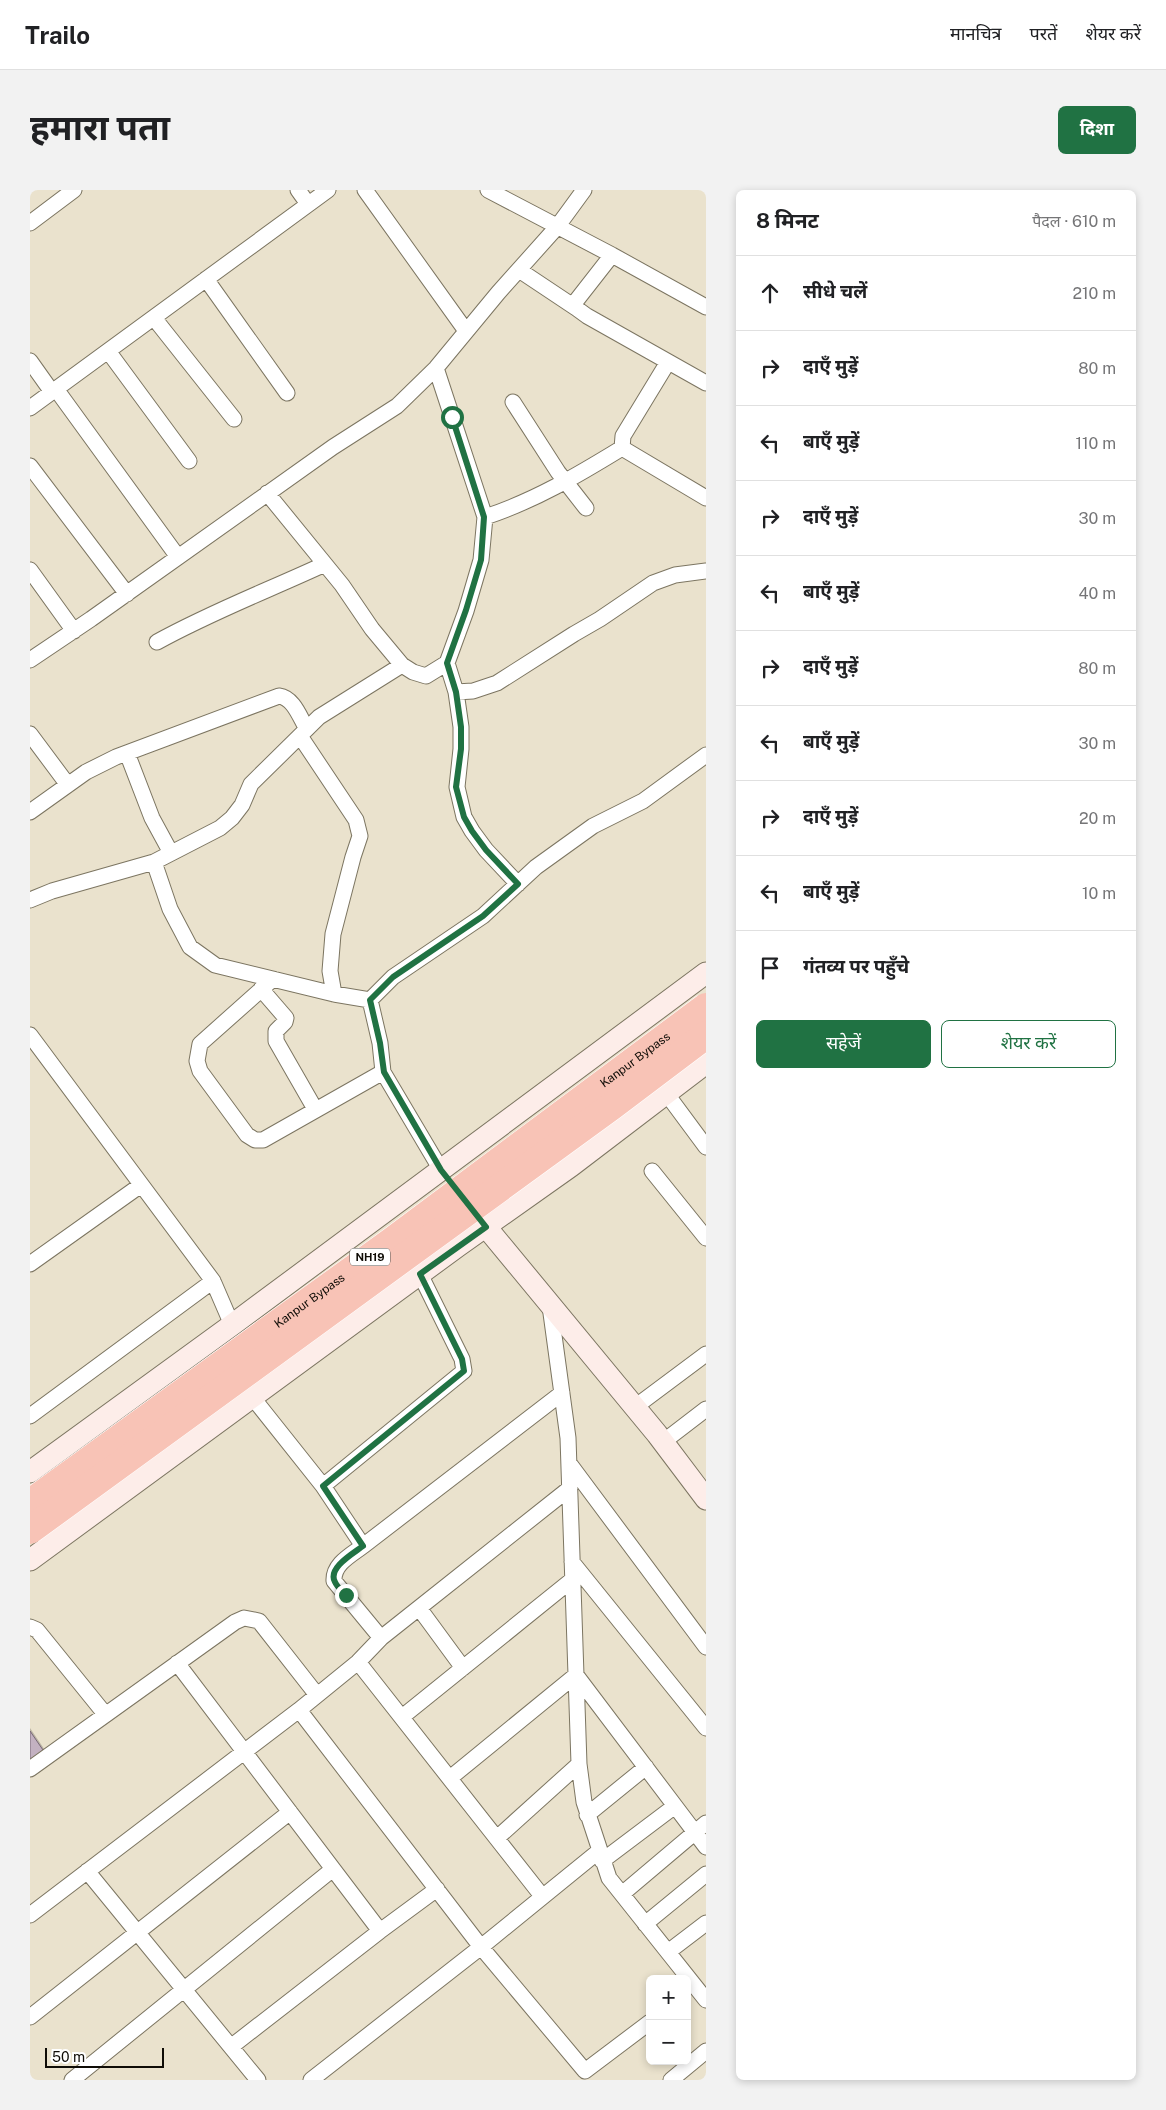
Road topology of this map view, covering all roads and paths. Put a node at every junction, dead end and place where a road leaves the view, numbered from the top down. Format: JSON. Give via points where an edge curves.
{"nodes":[{"id":1,"x":298,"y":190,"type":"edge"},
{"id":2,"x":328,"y":190,"type":"edge"},
{"id":3,"x":365,"y":190,"type":"edge"},
{"id":4,"x":488,"y":190,"type":"edge"},
{"id":5,"x":584,"y":190,"type":"edge"},
{"id":6,"x":68,"y":192,"type":"edge"},
{"id":7,"x":308,"y":204,"type":"junction"},
{"id":8,"x":30,"y":223,"type":"edge"},
{"id":9,"x":557,"y":227,"type":"junction"},
{"id":10,"x":612,"y":255,"type":"junction"},
{"id":11,"x":519,"y":270,"type":"junction"},
{"id":12,"x":206,"y":279,"type":"junction"},
{"id":13,"x":706,"y":307,"type":"edge"},
{"id":14,"x":576,"y":308,"type":"junction"},
{"id":15,"x":154,"y":318,"type":"junction"},
{"id":16,"x":466,"y":331,"type":"junction"},
{"id":17,"x":108,"y":351,"type":"junction"},
{"id":18,"x":30,"y":361,"type":"edge"},
{"id":19,"x":668,"y":362,"type":"junction"},
{"id":20,"x":436,"y":368,"type":"junction"},
{"id":21,"x":706,"y":383,"type":"edge"},
{"id":22,"x":54,"y":391,"type":"junction"},
{"id":23,"x":287,"y":392,"type":"dead end"},
{"id":24,"x":513,"y":402,"type":"dead end"},
{"id":25,"x":30,"y":408,"type":"edge"},
{"id":26,"x":234,"y":419,"type":"dead end"},
{"id":27,"x":622,"y":448,"type":"junction"},
{"id":28,"x":189,"y":461,"type":"dead end"},
{"id":29,"x":30,"y":466,"type":"edge"},
{"id":30,"x":566,"y":482,"type":"junction"},
{"id":31,"x":268,"y":493,"type":"junction"},
{"id":32,"x":706,"y":498,"type":"edge"},
{"id":33,"x":586,"y":508,"type":"dead end"},
{"id":34,"x":484,"y":517,"type":"junction"},
{"id":35,"x":178,"y":557,"type":"junction"},
{"id":36,"x":325,"y":564,"type":"junction"},
{"id":37,"x":30,"y":570,"type":"edge"},
{"id":38,"x":706,"y":571,"type":"edge"},
{"id":39,"x":127,"y":594,"type":"junction"},
{"id":40,"x":74,"y":630,"type":"junction"},
{"id":41,"x":158,"y":642,"type":"dead end"},
{"id":42,"x":30,"y":660,"type":"edge"},
{"id":43,"x":447,"y":663,"type":"junction"},
{"id":44,"x":402,"y":665,"type":"junction"},
{"id":45,"x":456,"y":692,"type":"junction"},
{"id":46,"x":303,"y":733,"type":"junction"},
{"id":47,"x":30,"y":734,"type":"edge"},
{"id":48,"x":127,"y":752,"type":"junction"},
{"id":49,"x":706,"y":754,"type":"edge"},
{"id":50,"x":68,"y":785,"type":"junction"},
{"id":51,"x":30,"y":812,"type":"edge"},
{"id":52,"x":171,"y":853,"type":"junction"},
{"id":53,"x":154,"y":862,"type":"junction"},
{"id":54,"x":518,"y":884,"type":"junction"},
{"id":55,"x":30,"y":900,"type":"edge"},
{"id":56,"x":706,"y":973,"type":"edge"},
{"id":57,"x":267,"y":984,"type":"junction"},
{"id":58,"x":334,"y":994,"type":"junction"},
{"id":59,"x":370,"y":1000,"type":"junction"},
{"id":60,"x":706,"y":1007,"type":"edge"},
{"id":61,"x":706,"y":1034,"type":"edge"},
{"id":62,"x":30,"y":1035,"type":"edge"},
{"id":63,"x":706,"y":1063,"type":"edge"},
{"id":64,"x":384,"y":1072,"type":"junction"},
{"id":65,"x":666,"y":1094,"type":"junction"},
{"id":66,"x":315,"y":1109,"type":"junction"},
{"id":67,"x":706,"y":1148,"type":"edge"},
{"id":68,"x":441,"y":1170,"type":"junction"},
{"id":69,"x":652,"y":1171,"type":"dead end"},
{"id":70,"x":141,"y":1185,"type":"junction"},
{"id":71,"x":486,"y":1227,"type":"junction"},
{"id":72,"x":706,"y":1238,"type":"edge"},
{"id":73,"x":30,"y":1263,"type":"edge"},
{"id":74,"x":420,"y":1274,"type":"junction"},
{"id":75,"x":213,"y":1282,"type":"junction"},
{"id":76,"x":550,"y":1305,"type":"junction"},
{"id":77,"x":232,"y":1326,"type":"junction"},
{"id":78,"x":706,"y":1354,"type":"edge"},
{"id":79,"x":562,"y":1393,"type":"junction"},
{"id":80,"x":253,"y":1398,"type":"junction"},
{"id":81,"x":635,"y":1407,"type":"junction"},
{"id":82,"x":706,"y":1409,"type":"edge"},
{"id":83,"x":30,"y":1416,"type":"edge"},
{"id":84,"x":663,"y":1442,"type":"junction"},
{"id":85,"x":569,"y":1463,"type":"junction"},
{"id":86,"x":30,"y":1472,"type":"edge"},
{"id":87,"x":323,"y":1486,"type":"junction"},
{"id":88,"x":570,"y":1488,"type":"junction"},
{"id":89,"x":706,"y":1498,"type":"edge"},
{"id":90,"x":30,"y":1503,"type":"edge"},
{"id":91,"x":30,"y":1530,"type":"edge"},
{"id":92,"x":363,"y":1546,"type":"junction"},
{"id":93,"x":30,"y":1560,"type":"edge"},
{"id":94,"x":572,"y":1562,"type":"junction"},
{"id":95,"x":573,"y":1579,"type":"junction"},
{"id":96,"x":419,"y":1608,"type":"junction"},
{"id":97,"x":30,"y":1627,"type":"edge"},
{"id":98,"x":381,"y":1638,"type":"junction"},
{"id":99,"x":706,"y":1647,"type":"edge"},
{"id":100,"x":358,"y":1662,"type":"junction"},
{"id":101,"x":177,"y":1663,"type":"junction"},
{"id":102,"x":463,"y":1668,"type":"junction"},
{"id":103,"x":576,"y":1674,"type":"junction"},
{"id":104,"x":317,"y":1695,"type":"junction"},
{"id":105,"x":299,"y":1710,"type":"junction"},
{"id":106,"x":105,"y":1714,"type":"junction"},
{"id":107,"x":402,"y":1717,"type":"junction"},
{"id":108,"x":706,"y":1728,"type":"edge"},
{"id":109,"x":243,"y":1750,"type":"junction"},
{"id":110,"x":579,"y":1764,"type":"junction"},
{"id":111,"x":646,"y":1767,"type":"junction"},
{"id":112,"x":30,"y":1769,"type":"edge"},
{"id":113,"x":450,"y":1778,"type":"junction"},
{"id":114,"x":675,"y":1806,"type":"junction"},
{"id":115,"x":290,"y":1812,"type":"junction"},
{"id":116,"x":588,"y":1815,"type":"junction"},
{"id":117,"x":701,"y":1828,"type":"edge"},
{"id":118,"x":496,"y":1838,"type":"junction"},
{"id":119,"x":706,"y":1846,"type":"edge"},
{"id":120,"x":600,"y":1856,"type":"junction"},
{"id":121,"x":333,"y":1869,"type":"junction"},
{"id":122,"x":87,"y":1871,"type":"junction"},
{"id":123,"x":706,"y":1874,"type":"edge"},
{"id":124,"x":437,"y":1889,"type":"junction"},
{"id":125,"x":622,"y":1894,"type":"junction"},
{"id":126,"x":542,"y":1896,"type":"junction"},
{"id":127,"x":30,"y":1915,"type":"edge"},
{"id":128,"x":706,"y":1923,"type":"edge"},
{"id":129,"x":645,"y":1924,"type":"junction"},
{"id":130,"x":380,"y":1931,"type":"junction"},
{"id":131,"x":137,"y":1932,"type":"junction"},
{"id":132,"x":481,"y":1947,"type":"junction"},
{"id":133,"x":668,"y":1952,"type":"junction"},
{"id":134,"x":696,"y":1986,"type":"edge"},
{"id":135,"x":185,"y":1990,"type":"junction"},
{"id":136,"x":706,"y":2000,"type":"edge"},
{"id":137,"x":30,"y":2017,"type":"edge"},
{"id":138,"x":646,"y":2025,"type":"edge"},
{"id":139,"x":232,"y":2046,"type":"junction"},
{"id":140,"x":706,"y":2051,"type":"edge"},
{"id":141,"x":72,"y":2080,"type":"edge"},
{"id":142,"x":258,"y":2080,"type":"edge"},
{"id":143,"x":310,"y":2080,"type":"edge"},
{"id":144,"x":671,"y":2080,"type":"edge"}],
"edges":[{"from":1,"to":7,"type":"street"},
{"from":2,"to":7,"type":"street"},
{"from":3,"to":16,"type":"street"},
{"from":4,"to":9,"type":"street"},
{"from":5,"to":9,"type":"street"},
{"from":6,"to":8,"type":"street"},
{"from":7,"to":12,"type":"street"},
{"from":9,"to":10,"type":"street"},
{"from":9,"to":11,"type":"street"},
{"from":10,"to":13,"type":"street"},
{"from":10,"to":14,"type":"street","via":[[576,301]]},
{"from":11,"to":14,"type":"street"},
{"from":11,"to":16,"type":"street"},
{"from":12,"to":15,"type":"street"},
{"from":12,"to":23,"type":"street"},
{"from":14,"to":19,"type":"street"},
{"from":15,"to":17,"type":"street"},
{"from":15,"to":26,"type":"street"},
{"from":16,"to":20,"type":"street"},
{"from":17,"to":22,"type":"street"},
{"from":17,"to":28,"type":"street"},
{"from":18,"to":22,"type":"street"},
{"from":19,"to":21,"type":"street"},
{"from":19,"to":27,"type":"street","via":[[622,436]]},
{"from":20,"to":31,"type":"street","via":[[397,406]]},
{"from":20,"to":34,"type":"street"},
{"from":22,"to":25,"type":"street"},
{"from":22,"to":35,"type":"street"},
{"from":24,"to":30,"type":"street"},
{"from":27,"to":30,"type":"street"},
{"from":27,"to":32,"type":"street"},
{"from":29,"to":39,"type":"street"},
{"from":30,"to":33,"type":"street"},
{"from":30,"to":34,"type":"street"},
{"from":31,"to":35,"type":"street"},
{"from":31,"to":36,"type":"street"},
{"from":34,"to":43,"type":"street","via":[[481,560]]},
{"from":35,"to":39,"type":"street"},
{"from":36,"to":41,"type":"street","via":[[224,608]]},
{"from":36,"to":44,"type":"street"},
{"from":37,"to":40,"type":"street"},
{"from":38,"to":45,"type":"street","via":[[674,575],[653,583],[600,620],[497,683],[473,691]]},
{"from":39,"to":40,"type":"street"},
{"from":40,"to":42,"type":"street"},
{"from":43,"to":44,"type":"street","via":[[426,676]]},
{"from":43,"to":45,"type":"street"},
{"from":44,"to":46,"type":"street","via":[[319,717]]},
{"from":45,"to":54,"type":"street","via":[[461,734],[456,787],[464,817],[486,850]]},
{"from":46,"to":48,"type":"street","via":[[290,701],[279,696]]},
{"from":46,"to":52,"type":"street","via":[[251,784],[232,818],[220,828]]},
{"from":46,"to":58,"type":"street","via":[[356,820],[360,836],[334,934],[330,972]]},
{"from":47,"to":50,"type":"street"},
{"from":48,"to":50,"type":"street","via":[[86,772]]},
{"from":48,"to":52,"type":"street","via":[[152,818]]},
{"from":49,"to":54,"type":"street","via":[[643,801],[593,826]]},
{"from":50,"to":51,"type":"street"},
{"from":52,"to":53,"type":"street"},
{"from":53,"to":55,"type":"street"},
{"from":53,"to":57,"type":"street","via":[[170,909],[190,947],[215,965]]},
{"from":54,"to":59,"type":"street","via":[[483,916],[393,977]]},
{"from":56,"to":68,"type":"main road"},
{"from":57,"to":58,"type":"street"},
{"from":57,"to":66,"type":"street","via":[[286,1018],[276,1031],[276,1041]]},
{"from":57,"to":66,"type":"street","via":[[200,1044],[197,1053],[200,1071],[247,1135],[255,1140],[263,1140]]},
{"from":58,"to":59,"type":"street"},
{"from":59,"to":64,"type":"street"},
{"from":60,"to":90,"type":"highway","name":"Kanpur Bypass","number":"NH19","bridge":true,"via":[[392,1241]]},
{"from":61,"to":91,"type":"highway","name":"Kanpur Bypass","number":"NH19","bridge":true,"via":[[604,1112]]},
{"from":62,"to":70,"type":"street"},
{"from":63,"to":65,"type":"main road"},
{"from":64,"to":66,"type":"street"},
{"from":64,"to":68,"type":"street"},
{"from":65,"to":67,"type":"street"},
{"from":65,"to":71,"type":"main road"},
{"from":68,"to":71,"type":"main road"},
{"from":68,"to":77,"type":"main road"},
{"from":69,"to":72,"type":"street"},
{"from":70,"to":73,"type":"street"},
{"from":70,"to":75,"type":"street"},
{"from":71,"to":74,"type":"main road"},
{"from":71,"to":76,"type":"main road"},
{"from":74,"to":80,"type":"main road"},
{"from":74,"to":87,"type":"street","via":[[462,1359],[464,1371]]},
{"from":75,"to":77,"type":"street"},
{"from":75,"to":83,"type":"street"},
{"from":76,"to":79,"type":"street"},
{"from":76,"to":81,"type":"main road"},
{"from":77,"to":86,"type":"main road"},
{"from":78,"to":81,"type":"street"},
{"from":79,"to":85,"type":"street"},
{"from":79,"to":92,"type":"street"},
{"from":80,"to":87,"type":"street"},
{"from":80,"to":93,"type":"main road"},
{"from":81,"to":84,"type":"main road"},
{"from":82,"to":84,"type":"street"},
{"from":84,"to":89,"type":"main road"},
{"from":85,"to":88,"type":"street"},
{"from":85,"to":99,"type":"street"},
{"from":87,"to":92,"type":"street"},
{"from":88,"to":94,"type":"street"},
{"from":88,"to":96,"type":"street"},
{"from":92,"to":98,"type":"street","via":[[338,1566],[333,1574],[334,1581]]},
{"from":94,"to":95,"type":"street"},
{"from":94,"to":108,"type":"street"},
{"from":95,"to":102,"type":"street"},
{"from":95,"to":103,"type":"street"},
{"from":96,"to":98,"type":"street"},
{"from":96,"to":102,"type":"street"},
{"from":97,"to":106,"type":"street","via":[[36,1630]]},
{"from":98,"to":100,"type":"street"},
{"from":100,"to":104,"type":"street"},
{"from":100,"to":107,"type":"street"},
{"from":101,"to":104,"type":"street","via":[[235,1622],[252,1618],[259,1621]]},
{"from":101,"to":106,"type":"street"},
{"from":101,"to":109,"type":"street"},
{"from":102,"to":107,"type":"street"},
{"from":103,"to":110,"type":"street"},
{"from":103,"to":111,"type":"street"},
{"from":103,"to":113,"type":"street"},
{"from":104,"to":105,"type":"street"},
{"from":105,"to":109,"type":"street"},
{"from":105,"to":124,"type":"street"},
{"from":106,"to":112,"type":"street"},
{"from":107,"to":113,"type":"street"},
{"from":109,"to":115,"type":"street"},
{"from":109,"to":122,"type":"street"},
{"from":110,"to":116,"type":"street"},
{"from":110,"to":118,"type":"street"},
{"from":111,"to":114,"type":"street"},
{"from":111,"to":116,"type":"street"},
{"from":113,"to":118,"type":"street"},
{"from":114,"to":117,"type":"street"},
{"from":114,"to":120,"type":"street"},
{"from":115,"to":121,"type":"street"},
{"from":115,"to":131,"type":"street"},
{"from":116,"to":120,"type":"street"},
{"from":117,"to":119,"type":"street"},
{"from":117,"to":125,"type":"street"},
{"from":118,"to":126,"type":"street"},
{"from":120,"to":125,"type":"street","via":[[609,1878]]},
{"from":120,"to":126,"type":"street"},
{"from":121,"to":130,"type":"street"},
{"from":121,"to":135,"type":"street"},
{"from":122,"to":127,"type":"street"},
{"from":122,"to":131,"type":"street"},
{"from":123,"to":129,"type":"street"},
{"from":124,"to":130,"type":"street"},
{"from":124,"to":132,"type":"street"},
{"from":125,"to":129,"type":"street"},
{"from":126,"to":132,"type":"street"},
{"from":128,"to":133,"type":"street"},
{"from":129,"to":133,"type":"street"},
{"from":130,"to":139,"type":"street"},
{"from":131,"to":135,"type":"street"},
{"from":131,"to":137,"type":"street"},
{"from":132,"to":138,"type":"street","via":[[585,2071]]},
{"from":132,"to":143,"type":"street"},
{"from":133,"to":134,"type":"street"},
{"from":134,"to":136,"type":"street"},
{"from":135,"to":139,"type":"street"},
{"from":135,"to":141,"type":"street"},
{"from":139,"to":142,"type":"street"},
{"from":140,"to":144,"type":"street"}]}
